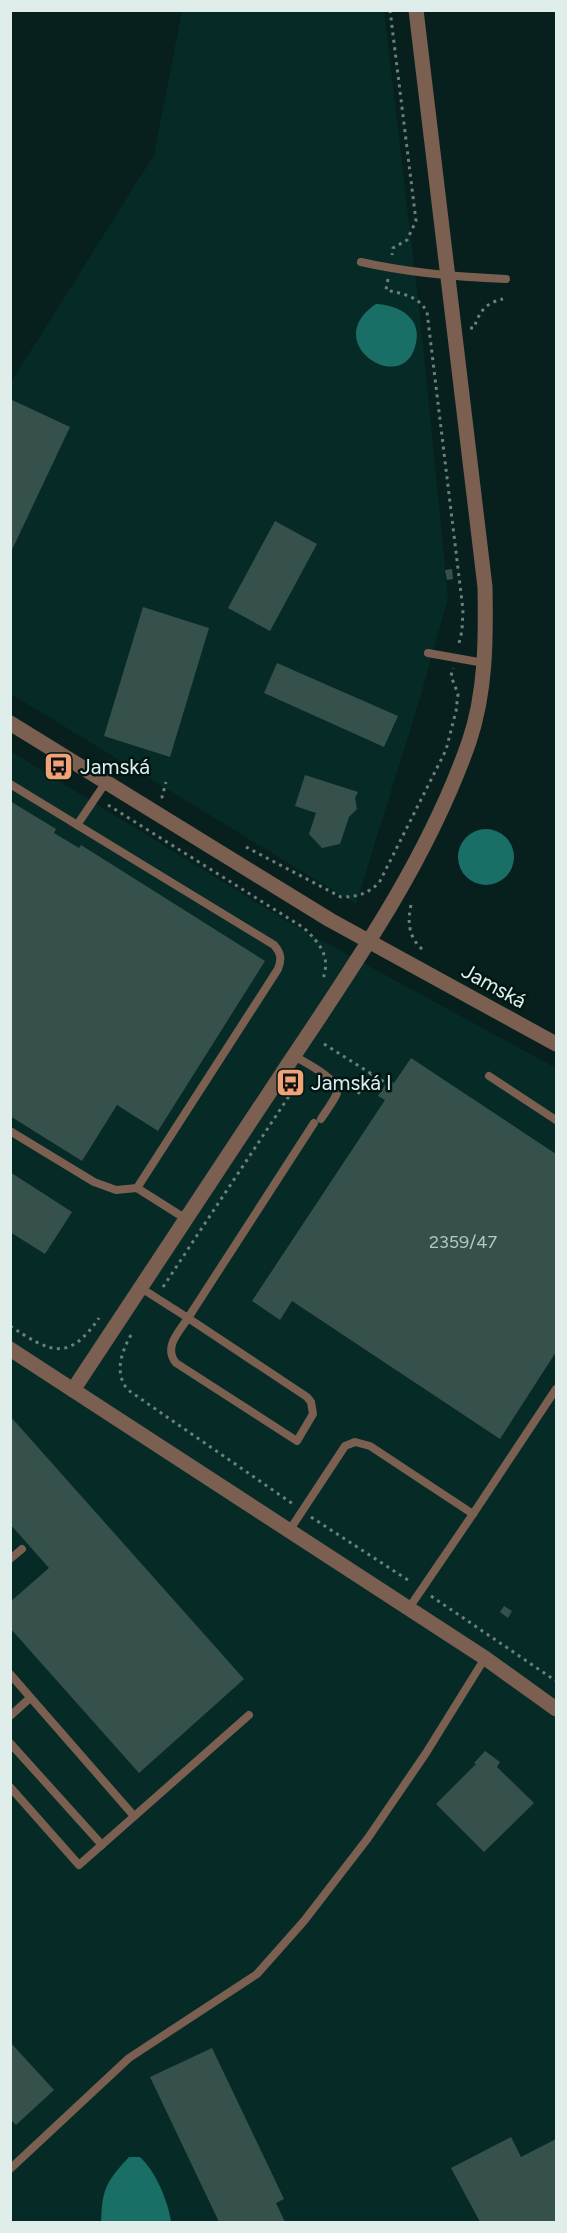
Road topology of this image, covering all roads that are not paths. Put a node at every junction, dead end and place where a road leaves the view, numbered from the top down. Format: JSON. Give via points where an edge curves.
{"nodes":[{"id":1,"x":416,"y":10,"type":"edge"},
{"id":2,"x":361,"y":262,"type":"dead end"},
{"id":3,"x":448,"y":277,"type":"junction"},
{"id":4,"x":506,"y":279,"type":"dead end"},
{"id":5,"x":428,"y":653,"type":"dead end"},
{"id":6,"x":484,"y":663,"type":"junction"},
{"id":7,"x":10,"y":723,"type":"edge"},
{"id":8,"x":106,"y":782,"type":"junction"},
{"id":9,"x":10,"y":784,"type":"edge"},
{"id":10,"x":77,"y":825,"type":"junction"},
{"id":11,"x":369,"y":942,"type":"junction"},
{"id":12,"x":556,"y":1044,"type":"edge"},
{"id":13,"x":294,"y":1056,"type":"junction"},
{"id":14,"x":489,"y":1076,"type":"dead end"},
{"id":15,"x":556,"y":1120,"type":"edge"},
{"id":16,"x":10,"y":1131,"type":"edge"},
{"id":17,"x":137,"y":1188,"type":"junction"},
{"id":18,"x":186,"y":1219,"type":"junction"},
{"id":19,"x":141,"y":1288,"type":"junction"},
{"id":20,"x":188,"y":1318,"type":"junction"},
{"id":21,"x":10,"y":1349,"type":"edge"},
{"id":22,"x":556,"y":1389,"type":"edge"},
{"id":23,"x":73,"y":1390,"type":"junction"},
{"id":24,"x":473,"y":1514,"type":"junction"},
{"id":25,"x":289,"y":1531,"type":"junction"},
{"id":26,"x":22,"y":1549,"type":"dead end"},
{"id":27,"x":10,"y":1559,"type":"edge"},
{"id":28,"x":409,"y":1608,"type":"junction"},
{"id":29,"x":485,"y":1658,"type":"junction"},
{"id":30,"x":10,"y":1674,"type":"edge"},
{"id":31,"x":30,"y":1698,"type":"junction"},
{"id":32,"x":556,"y":1709,"type":"edge"},
{"id":33,"x":249,"y":1714,"type":"dead end"},
{"id":34,"x":10,"y":1716,"type":"edge"},
{"id":35,"x":10,"y":1743,"type":"edge"},
{"id":36,"x":10,"y":1787,"type":"edge"},
{"id":37,"x":134,"y":1816,"type":"junction"},
{"id":38,"x":102,"y":1845,"type":"junction"},
{"id":39,"x":10,"y":2169,"type":"edge"}],
"edges":[{"from":1,"to":3,"type":"street"},
{"from":2,"to":3,"type":"lane"},
{"from":3,"to":4,"type":"lane"},
{"from":3,"to":6,"type":"street","via":[[484,587]]},
{"from":5,"to":6,"type":"lane"},
{"from":6,"to":11,"type":"street","via":[[469,740],[439,817]]},
{"from":7,"to":8,"type":"street","name":"Jamská"},
{"from":8,"to":10,"type":"lane"},
{"from":8,"to":11,"type":"street","name":"Jamská"},
{"from":9,"to":10,"type":"lane"},
{"from":10,"to":17,"type":"lane","via":[[274,945],[281,957],[278,969]]},
{"from":11,"to":12,"type":"street","name":"Jamská"},
{"from":11,"to":13,"type":"street"},
{"from":13,"to":18,"type":"street"},
{"from":13,"to":20,"type":"lane","via":[[331,1079],[337,1093]]},
{"from":14,"to":15,"type":"lane"},
{"from":16,"to":17,"type":"lane","via":[[108,1189]]},
{"from":17,"to":18,"type":"lane"},
{"from":18,"to":19,"type":"street"},
{"from":19,"to":20,"type":"lane"},
{"from":19,"to":23,"type":"street"},
{"from":20,"to":20,"type":"lane","via":[[170,1348],[176,1363],[297,1441],[313,1414],[307,1397]]},
{"from":21,"to":23,"type":"street"},
{"from":22,"to":24,"type":"lane"},
{"from":23,"to":25,"type":"street"},
{"from":24,"to":25,"type":"lane","via":[[369,1446],[355,1442],[340,1452]]},
{"from":24,"to":28,"type":"lane"},
{"from":25,"to":28,"type":"street"},
{"from":26,"to":27,"type":"lane"},
{"from":28,"to":29,"type":"street"},
{"from":29,"to":32,"type":"street"},
{"from":29,"to":39,"type":"lane","via":[[368,1838],[257,1974],[129,2058]]},
{"from":30,"to":31,"type":"lane"},
{"from":31,"to":34,"type":"lane"},
{"from":31,"to":37,"type":"lane"},
{"from":33,"to":37,"type":"lane"},
{"from":35,"to":38,"type":"lane"},
{"from":36,"to":38,"type":"lane","via":[[79,1865]]},
{"from":37,"to":38,"type":"lane"}]}
